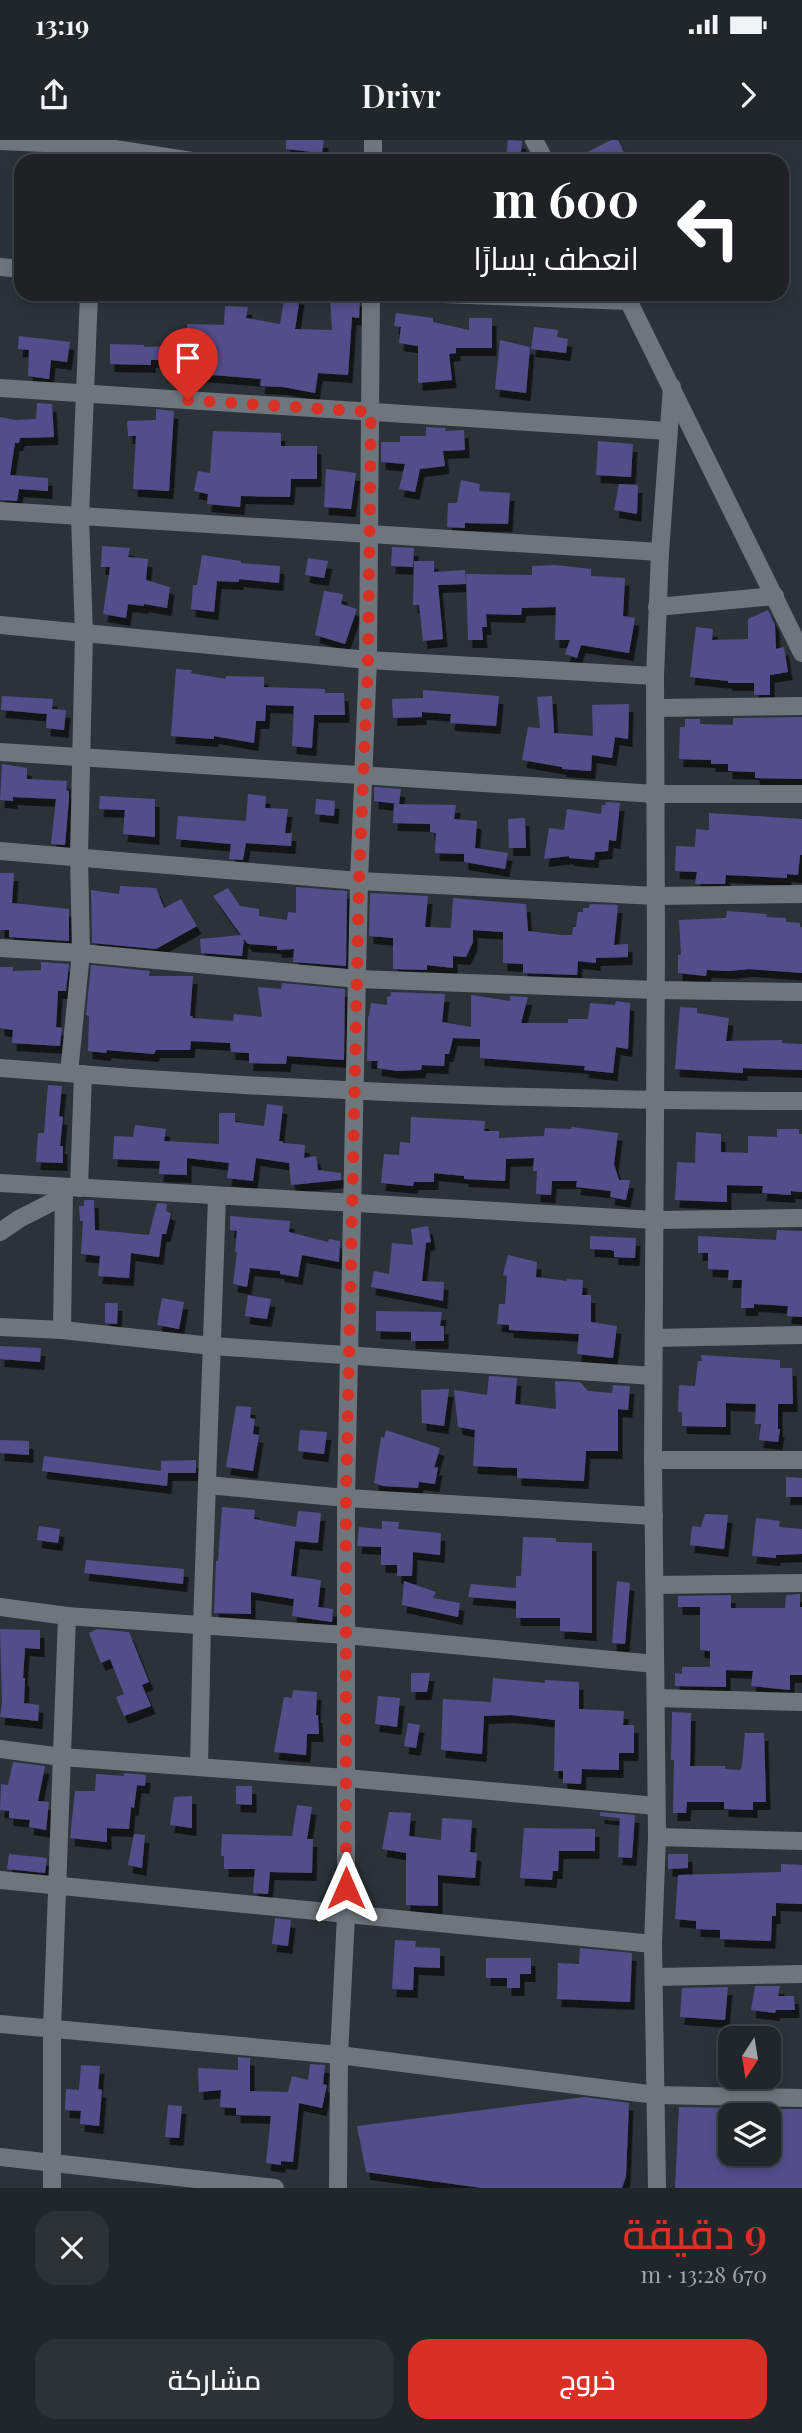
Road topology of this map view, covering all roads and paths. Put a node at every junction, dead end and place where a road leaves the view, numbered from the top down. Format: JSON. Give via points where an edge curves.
{"nodes":[{"id":1,"x":0,"y":141,"type":"edge"},
{"id":2,"x":90,"y":149,"type":"edge"},
{"id":3,"x":132,"y":154,"type":"edge"},
{"id":4,"x":89,"y":301,"type":"edge"},
{"id":5,"x":371,"y":301,"type":"edge"},
{"id":6,"x":629,"y":301,"type":"edge"},
{"id":7,"x":672,"y":387,"type":"junction"},
{"id":8,"x":0,"y":388,"type":"edge"},
{"id":9,"x":84,"y":393,"type":"junction"},
{"id":10,"x":371,"y":412,"type":"junction"},
{"id":11,"x":668,"y":431,"type":"junction"},
{"id":12,"x":0,"y":511,"type":"edge"},
{"id":13,"x":80,"y":517,"type":"junction"},
{"id":14,"x":370,"y":536,"type":"junction"},
{"id":15,"x":660,"y":552,"type":"junction"},
{"id":16,"x":775,"y":596,"type":"junction"},
{"id":17,"x":657,"y":607,"type":"junction"},
{"id":18,"x":0,"y":625,"type":"edge"},
{"id":19,"x":84,"y":634,"type":"junction"},
{"id":20,"x":802,"y":653,"type":"edge"},
{"id":21,"x":368,"y":660,"type":"junction"},
{"id":22,"x":655,"y":676,"type":"junction"},
{"id":23,"x":802,"y":706,"type":"edge"},
{"id":24,"x":656,"y":708,"type":"junction"},
{"id":25,"x":0,"y":752,"type":"edge"},
{"id":26,"x":80,"y":756,"type":"junction"},
{"id":27,"x":364,"y":776,"type":"junction"},
{"id":28,"x":656,"y":794,"type":"junction"},
{"id":29,"x":802,"y":794,"type":"edge"},
{"id":30,"x":0,"y":851,"type":"edge"},
{"id":31,"x":79,"y":856,"type":"junction"},
{"id":32,"x":359,"y":881,"type":"junction"},
{"id":33,"x":802,"y":894,"type":"edge"},
{"id":34,"x":656,"y":896,"type":"junction"},
{"id":35,"x":0,"y":948,"type":"edge"},
{"id":36,"x":81,"y":953,"type":"junction"},
{"id":37,"x":358,"y":979,"type":"junction"},
{"id":38,"x":655,"y":990,"type":"junction"},
{"id":39,"x":802,"y":992,"type":"edge"},
{"id":40,"x":0,"y":1068,"type":"edge"},
{"id":41,"x":76,"y":1074,"type":"junction"},
{"id":42,"x":355,"y":1091,"type":"junction"},
{"id":43,"x":655,"y":1101,"type":"junction"},
{"id":44,"x":802,"y":1101,"type":"edge"},
{"id":45,"x":0,"y":1183,"type":"edge"},
{"id":46,"x":69,"y":1191,"type":"junction"},
{"id":47,"x":217,"y":1196,"type":"junction"},
{"id":48,"x":354,"y":1202,"type":"junction"},
{"id":49,"x":802,"y":1218,"type":"edge"},
{"id":50,"x":655,"y":1220,"type":"junction"},
{"id":51,"x":0,"y":1232,"type":"edge"},
{"id":52,"x":0,"y":1327,"type":"edge"},
{"id":53,"x":62,"y":1330,"type":"junction"},
{"id":54,"x":802,"y":1335,"type":"edge"},
{"id":55,"x":654,"y":1338,"type":"junction"},
{"id":56,"x":212,"y":1346,"type":"junction"},
{"id":57,"x":349,"y":1356,"type":"junction"},
{"id":58,"x":653,"y":1376,"type":"junction"},
{"id":59,"x":653,"y":1460,"type":"junction"},
{"id":60,"x":802,"y":1461,"type":"edge"},
{"id":61,"x":207,"y":1485,"type":"junction"},
{"id":62,"x":346,"y":1498,"type":"junction"},
{"id":63,"x":654,"y":1516,"type":"junction"},
{"id":64,"x":802,"y":1583,"type":"edge"},
{"id":65,"x":655,"y":1585,"type":"junction"},
{"id":66,"x":0,"y":1607,"type":"edge"},
{"id":67,"x":67,"y":1616,"type":"junction"},
{"id":68,"x":202,"y":1626,"type":"junction"},
{"id":69,"x":346,"y":1635,"type":"junction"},
{"id":70,"x":655,"y":1664,"type":"junction"},
{"id":71,"x":656,"y":1698,"type":"junction"},
{"id":72,"x":802,"y":1702,"type":"edge"},
{"id":73,"x":0,"y":1749,"type":"edge"},
{"id":74,"x":62,"y":1758,"type":"junction"},
{"id":75,"x":199,"y":1766,"type":"junction"},
{"id":76,"x":346,"y":1778,"type":"junction"},
{"id":77,"x":656,"y":1806,"type":"junction"},
{"id":78,"x":657,"y":1837,"type":"junction"},
{"id":79,"x":802,"y":1841,"type":"edge"},
{"id":80,"x":0,"y":1880,"type":"edge"},
{"id":81,"x":59,"y":1886,"type":"junction"},
{"id":82,"x":346,"y":1916,"type":"junction"},
{"id":83,"x":653,"y":1944,"type":"junction"},
{"id":84,"x":802,"y":1973,"type":"edge"},
{"id":85,"x":655,"y":1977,"type":"junction"},
{"id":86,"x":0,"y":2024,"type":"edge"},
{"id":87,"x":52,"y":2029,"type":"junction"},
{"id":88,"x":340,"y":2055,"type":"junction"},
{"id":89,"x":656,"y":2095,"type":"junction"},
{"id":90,"x":802,"y":2098,"type":"edge"},
{"id":91,"x":0,"y":2157,"type":"edge"},
{"id":92,"x":52,"y":2163,"type":"junction"},
{"id":93,"x":52,"y":2188,"type":"edge"},
{"id":94,"x":275,"y":2188,"type":"edge"},
{"id":95,"x":338,"y":2188,"type":"edge"},
{"id":96,"x":657,"y":2188,"type":"edge"}],
"edges":[{"from":1,"to":2,"type":"street"},
{"from":2,"to":3,"type":"street"},
{"from":4,"to":9,"type":"street"},
{"from":5,"to":10,"type":"street"},
{"from":6,"to":7,"type":"street"},
{"from":7,"to":11,"type":"street"},
{"from":7,"to":16,"type":"street"},
{"from":8,"to":9,"type":"street"},
{"from":9,"to":10,"type":"street"},
{"from":9,"to":13,"type":"street"},
{"from":10,"to":11,"type":"street"},
{"from":10,"to":14,"type":"street"},
{"from":11,"to":15,"type":"street"},
{"from":12,"to":13,"type":"street"},
{"from":13,"to":14,"type":"street"},
{"from":13,"to":19,"type":"street"},
{"from":14,"to":15,"type":"street"},
{"from":14,"to":21,"type":"street"},
{"from":15,"to":17,"type":"street"},
{"from":16,"to":17,"type":"street"},
{"from":16,"to":20,"type":"street"},
{"from":17,"to":22,"type":"street"},
{"from":18,"to":19,"type":"street"},
{"from":19,"to":21,"type":"street"},
{"from":19,"to":26,"type":"street"},
{"from":21,"to":22,"type":"street"},
{"from":21,"to":27,"type":"street"},
{"from":22,"to":24,"type":"street"},
{"from":23,"to":24,"type":"street"},
{"from":24,"to":28,"type":"street"},
{"from":25,"to":26,"type":"street"},
{"from":26,"to":27,"type":"street"},
{"from":26,"to":31,"type":"street"},
{"from":27,"to":28,"type":"street"},
{"from":27,"to":32,"type":"street"},
{"from":28,"to":29,"type":"street"},
{"from":28,"to":34,"type":"street"},
{"from":30,"to":31,"type":"street"},
{"from":31,"to":32,"type":"street"},
{"from":31,"to":36,"type":"street"},
{"from":32,"to":34,"type":"street"},
{"from":32,"to":37,"type":"street"},
{"from":33,"to":34,"type":"street"},
{"from":34,"to":38,"type":"street"},
{"from":35,"to":36,"type":"street"},
{"from":36,"to":37,"type":"street"},
{"from":36,"to":41,"type":"street"},
{"from":37,"to":38,"type":"street"},
{"from":37,"to":42,"type":"street"},
{"from":38,"to":39,"type":"street"},
{"from":38,"to":43,"type":"street"},
{"from":40,"to":41,"type":"street"},
{"from":41,"to":42,"type":"street"},
{"from":41,"to":46,"type":"street"},
{"from":42,"to":43,"type":"street"},
{"from":42,"to":48,"type":"street"},
{"from":43,"to":44,"type":"street"},
{"from":43,"to":50,"type":"street"},
{"from":45,"to":46,"type":"street"},
{"from":46,"to":47,"type":"street"},
{"from":46,"to":51,"type":"street"},
{"from":46,"to":53,"type":"street"},
{"from":47,"to":48,"type":"street"},
{"from":47,"to":56,"type":"street"},
{"from":48,"to":50,"type":"street"},
{"from":48,"to":57,"type":"street"},
{"from":49,"to":50,"type":"street"},
{"from":50,"to":55,"type":"street"},
{"from":52,"to":53,"type":"street"},
{"from":53,"to":56,"type":"street"},
{"from":54,"to":55,"type":"street"},
{"from":55,"to":58,"type":"street"},
{"from":56,"to":57,"type":"street"},
{"from":56,"to":61,"type":"street"},
{"from":57,"to":58,"type":"street"},
{"from":57,"to":62,"type":"street"},
{"from":58,"to":59,"type":"street"},
{"from":59,"to":60,"type":"street"},
{"from":59,"to":63,"type":"street"},
{"from":61,"to":62,"type":"street"},
{"from":61,"to":68,"type":"street"},
{"from":62,"to":63,"type":"street"},
{"from":62,"to":69,"type":"street"},
{"from":63,"to":65,"type":"street"},
{"from":64,"to":65,"type":"street"},
{"from":65,"to":70,"type":"street"},
{"from":66,"to":67,"type":"street"},
{"from":67,"to":68,"type":"street"},
{"from":67,"to":74,"type":"street"},
{"from":68,"to":69,"type":"street"},
{"from":68,"to":75,"type":"street"},
{"from":69,"to":70,"type":"street"},
{"from":69,"to":76,"type":"street"},
{"from":70,"to":71,"type":"street"},
{"from":71,"to":72,"type":"street"},
{"from":71,"to":77,"type":"street"},
{"from":73,"to":74,"type":"street"},
{"from":74,"to":75,"type":"street"},
{"from":74,"to":81,"type":"street"},
{"from":75,"to":76,"type":"street"},
{"from":76,"to":77,"type":"street"},
{"from":76,"to":82,"type":"street"},
{"from":77,"to":78,"type":"street"},
{"from":78,"to":79,"type":"street"},
{"from":78,"to":83,"type":"street"},
{"from":80,"to":81,"type":"street"},
{"from":81,"to":82,"type":"street"},
{"from":81,"to":87,"type":"street"},
{"from":82,"to":83,"type":"street"},
{"from":82,"to":88,"type":"street"},
{"from":83,"to":85,"type":"street"},
{"from":84,"to":85,"type":"street"},
{"from":85,"to":89,"type":"street"},
{"from":86,"to":87,"type":"street"},
{"from":87,"to":88,"type":"street"},
{"from":87,"to":92,"type":"street"},
{"from":88,"to":89,"type":"street"},
{"from":88,"to":95,"type":"street"},
{"from":89,"to":90,"type":"street"},
{"from":89,"to":96,"type":"street"},
{"from":91,"to":92,"type":"street"},
{"from":92,"to":93,"type":"street"},
{"from":92,"to":94,"type":"street"}]}
